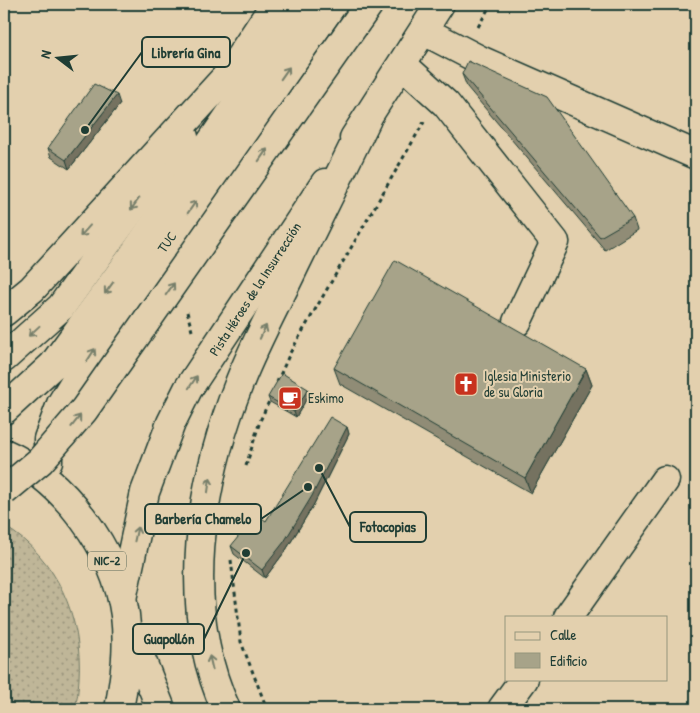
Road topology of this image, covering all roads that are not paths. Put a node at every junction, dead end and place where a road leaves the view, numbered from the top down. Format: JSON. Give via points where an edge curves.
{"nodes":[{"id":1,"x":275,"y":4,"type":"edge"},
{"id":2,"x":306,"y":4,"type":"edge"},
{"id":3,"x":334,"y":4,"type":"edge"},
{"id":4,"x":369,"y":4,"type":"edge"},
{"id":5,"x":440,"y":4,"type":"edge"},
{"id":6,"x":424,"y":31,"type":"junction"},
{"id":7,"x":403,"y":65,"type":"junction"},
{"id":8,"x":236,"y":66,"type":"junction"},
{"id":9,"x":367,"y":119,"type":"junction"},
{"id":10,"x":696,"y":155,"type":"edge"},
{"id":11,"x":4,"y":312,"type":"edge"},
{"id":12,"x":517,"y":322,"type":"dead end"},
{"id":13,"x":4,"y":358,"type":"edge"},
{"id":14,"x":4,"y":410,"type":"edge"},
{"id":15,"x":4,"y":453,"type":"edge"},
{"id":16,"x":665,"y":480,"type":"dead end"},
{"id":17,"x":4,"y":491,"type":"edge"},
{"id":18,"x":64,"y":494,"type":"junction"},
{"id":19,"x":124,"y":607,"type":"junction"},
{"id":20,"x":569,"y":616,"type":"edge"},
{"id":21,"x":523,"y":680,"type":"edge"},
{"id":22,"x":119,"y":709,"type":"edge"},
{"id":23,"x":161,"y":709,"type":"edge"},
{"id":24,"x":226,"y":709,"type":"edge"},
{"id":25,"x":502,"y":709,"type":"edge"}],
"edges":[{"from":1,"to":8,"type":"main road"},
{"from":2,"to":14,"type":"main road","name":"TUC","one_way":true,"via":[[132,257],[53,365]]},
{"from":18,"to":3,"type":"main road","name":"TUC","one_way":true,"via":[[48,461],[48,439],[61,404],[105,332]]},
{"from":17,"to":4,"type":"main road","one_way":true,"bridge":true,"via":[[40,461],[84,410]]},
{"from":5,"to":6,"type":"main road","name":"Pista Héroes de la Insurrección"},
{"from":6,"to":7,"type":"main road","name":"Pista Héroes de la Insurrección"},
{"from":6,"to":10,"type":"main road"},
{"from":7,"to":9,"type":"main road","name":"Pista Héroes de la Insurrección"},
{"from":7,"to":12,"type":"main road","via":[[446,104],[555,242]]},
{"from":8,"to":11,"type":"main road","one_way":true,"via":[[32,289]]},
{"from":8,"to":13,"type":"main road","one_way":true,"via":[[61,307]]},
{"from":19,"to":9,"type":"main road","name":"Pista Héroes de la Insurrección","one_way":true,"via":[[145,492],[188,389]]},
{"from":24,"to":9,"type":"main road","one_way":true,"via":[[211,664],[199,592],[200,549],[210,475],[240,381]]},
{"from":15,"to":18,"type":"main road","number":"NIC-2"},
{"from":16,"to":20,"type":"main road"},
{"from":18,"to":19,"type":"main road","number":"NIC-2","via":[[100,542]]},
{"from":19,"to":22,"type":"main road","number":"NIC-2","via":[[127,664]]},
{"from":19,"to":23,"type":"main road","number":"NIC-2"},
{"from":21,"to":25,"type":"main road"}]}
